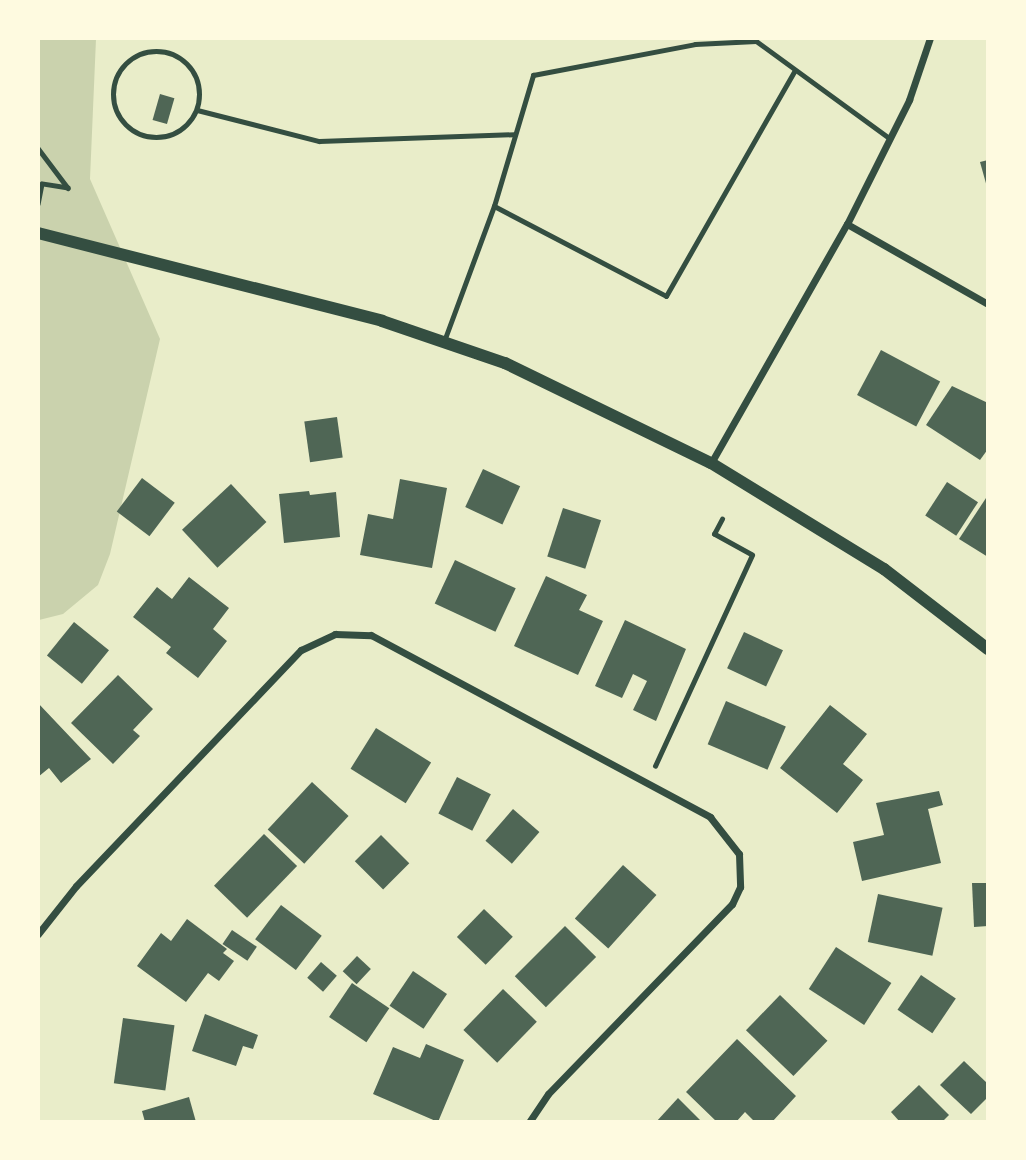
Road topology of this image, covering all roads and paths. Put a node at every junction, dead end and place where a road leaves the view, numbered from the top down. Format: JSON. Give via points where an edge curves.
{"nodes":[{"id":1,"x":930,"y":38,"type":"edge"},
{"id":2,"x":796,"y":70,"type":"junction"},
{"id":3,"x":197,"y":110,"type":"junction"},
{"id":4,"x":515,"y":134,"type":"junction"},
{"id":5,"x":889,"y":138,"type":"junction"},
{"id":6,"x":38,"y":148,"type":"edge"},
{"id":7,"x":38,"y":204,"type":"edge"},
{"id":8,"x":494,"y":206,"type":"junction"},
{"id":9,"x":847,"y":224,"type":"junction"},
{"id":10,"x":38,"y":233,"type":"edge"},
{"id":11,"x":988,"y":304,"type":"edge"},
{"id":12,"x":444,"y":341,"type":"junction"},
{"id":13,"x":711,"y":463,"type":"junction"},
{"id":14,"x":722,"y":519,"type":"dead end"},
{"id":15,"x":988,"y":649,"type":"edge"},
{"id":16,"x":648,"y":783,"type":"junction"},
{"id":17,"x":38,"y":934,"type":"edge"},
{"id":18,"x":529,"y":1122,"type":"edge"}],
"edges":[{"from":1,"to":5,"type":"street"},
{"from":2,"to":4,"type":"lane","via":[[756,41],[695,44],[533,75]]},
{"from":2,"to":5,"type":"lane"},
{"from":2,"to":8,"type":"lane","via":[[666,296]]},
{"from":3,"to":3,"type":"lane","via":[[178,132],[164,136],[138,133],[118,115],[114,102],[118,74],[126,62],[145,52],[167,52],[180,58],[198,81]]},
{"from":3,"to":4,"type":"lane","via":[[319,141]]},
{"from":4,"to":8,"type":"lane"},
{"from":5,"to":9,"type":"street"},
{"from":6,"to":7,"type":"path","via":[[68,188],[42,184]]},
{"from":8,"to":12,"type":"lane"},
{"from":9,"to":11,"type":"street"},
{"from":9,"to":13,"type":"street"},
{"from":10,"to":12,"type":"street"},
{"from":12,"to":13,"type":"street","via":[[505,363]]},
{"from":13,"to":15,"type":"street","via":[[884,569]]},
{"from":14,"to":16,"type":"path","via":[[714,534],[752,555]]},
{"from":16,"to":17,"type":"street","via":[[388,642],[371,635],[335,634],[317,640],[285,666],[76,886]]},
{"from":16,"to":18,"type":"street","via":[[710,817],[733,840],[740,887],[719,920],[548,1094]]}]}
